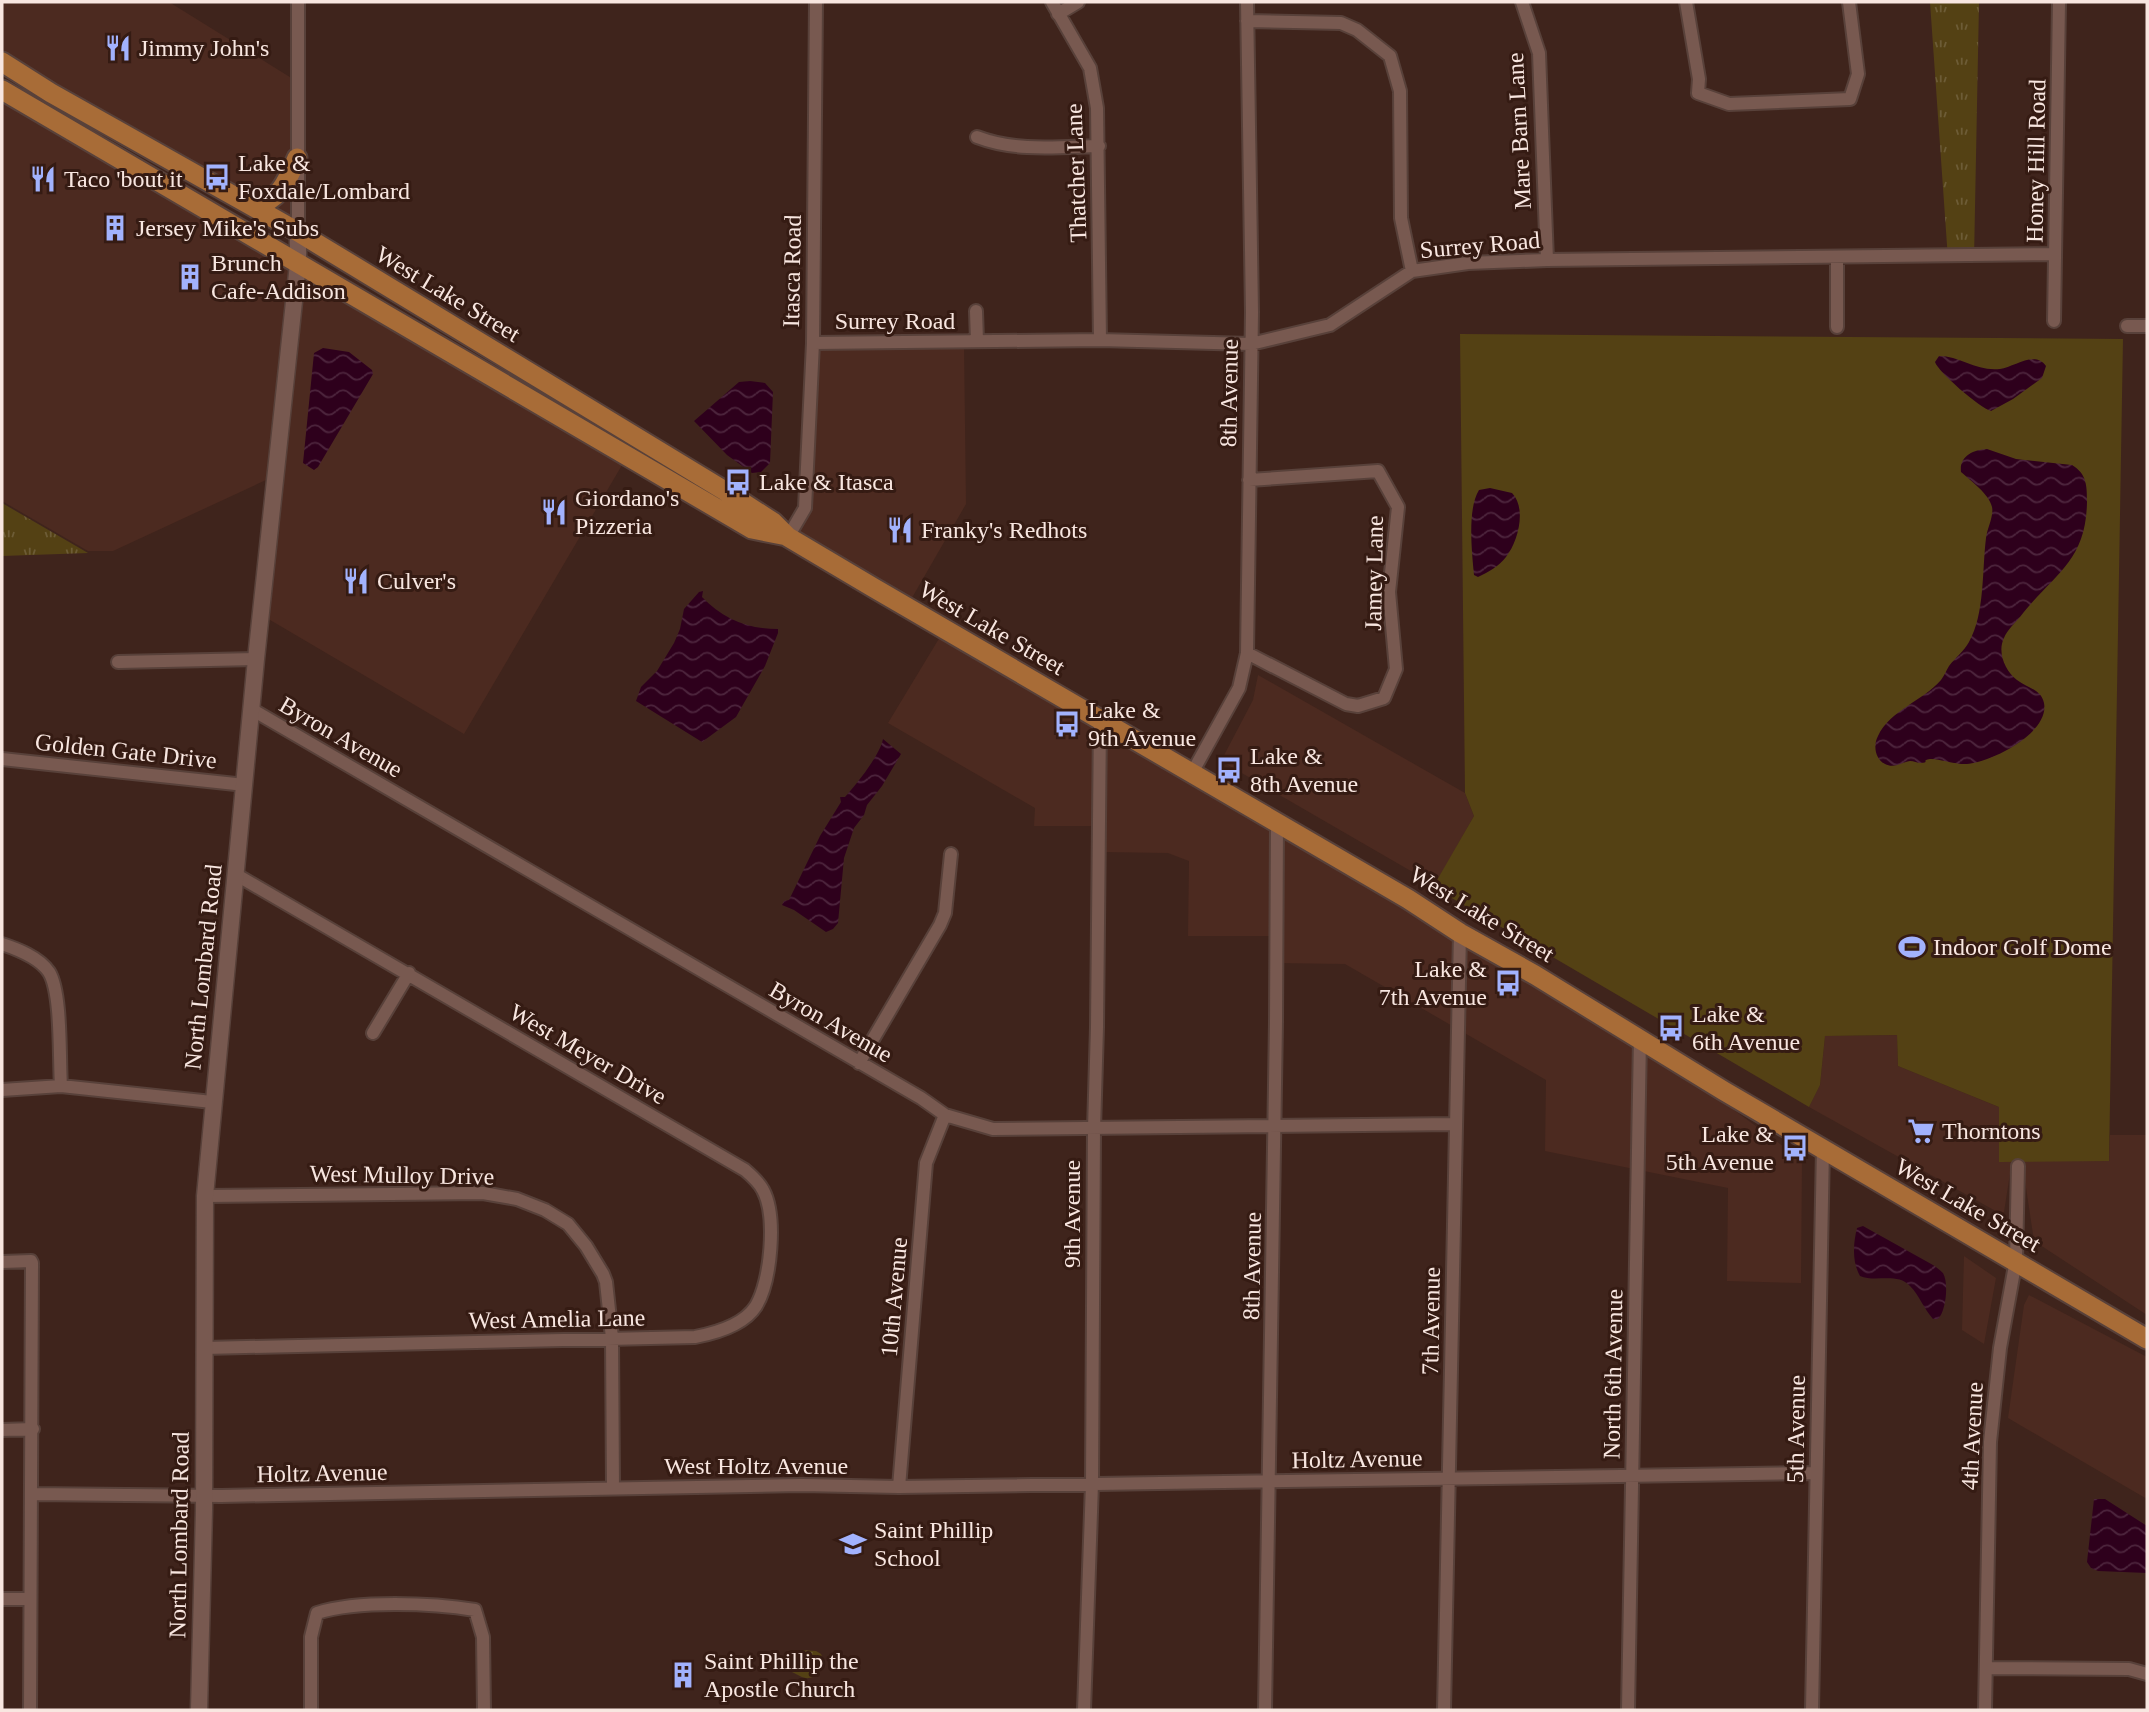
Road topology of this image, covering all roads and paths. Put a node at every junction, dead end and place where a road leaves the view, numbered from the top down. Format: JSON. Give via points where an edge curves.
{"nodes":[{"id":1,"x":298,"y":2,"type":"edge"},
{"id":2,"x":816,"y":2,"type":"edge"},
{"id":3,"x":1052,"y":2,"type":"edge"},
{"id":4,"x":1078,"y":2,"type":"edge"},
{"id":5,"x":1247,"y":2,"type":"edge"},
{"id":6,"x":1522,"y":2,"type":"edge"},
{"id":7,"x":1686,"y":2,"type":"edge"},
{"id":8,"x":1849,"y":2,"type":"edge"},
{"id":9,"x":2059,"y":2,"type":"edge"},
{"id":10,"x":1058,"y":14,"type":"junction"},
{"id":11,"x":1247,"y":21,"type":"junction"},
{"id":12,"x":2,"y":62,"type":"edge"},
{"id":13,"x":2,"y":90,"type":"edge"},
{"id":14,"x":977,"y":137,"type":"dead end"},
{"id":15,"x":1099,"y":146,"type":"junction"},
{"id":16,"x":298,"y":158,"type":"junction"},
{"id":17,"x":254,"y":207,"type":"junction"},
{"id":18,"x":298,"y":232,"type":"junction"},
{"id":19,"x":2055,"y":254,"type":"junction"},
{"id":20,"x":1837,"y":257,"type":"junction"},
{"id":21,"x":1547,"y":260,"type":"junction"},
{"id":22,"x":298,"y":264,"type":"junction"},
{"id":23,"x":1412,"y":271,"type":"junction"},
{"id":24,"x":976,"y":311,"type":"dead end"},
{"id":25,"x":2054,"y":321,"type":"dead end"},
{"id":26,"x":2127,"y":326,"type":"dead end"},
{"id":27,"x":2147,"y":326,"type":"edge"},
{"id":28,"x":1837,"y":327,"type":"dead end"},
{"id":29,"x":1100,"y":340,"type":"junction"},
{"id":30,"x":977,"y":341,"type":"junction"},
{"id":31,"x":813,"y":343,"type":"junction"},
{"id":32,"x":1251,"y":344,"type":"junction"},
{"id":33,"x":1249,"y":480,"type":"junction"},
{"id":34,"x":788,"y":537,"type":"junction"},
{"id":35,"x":1247,"y":653,"type":"junction"},
{"id":36,"x":256,"y":659,"type":"junction"},
{"id":37,"x":118,"y":662,"type":"dead end"},
{"id":38,"x":251,"y":709,"type":"junction"},
{"id":39,"x":1100,"y":719,"type":"junction"},
{"id":40,"x":2,"y":759,"type":"edge"},
{"id":41,"x":1192,"y":772,"type":"junction"},
{"id":42,"x":245,"y":785,"type":"junction"},
{"id":43,"x":1277,"y":822,"type":"junction"},
{"id":44,"x":951,"y":855,"type":"dead end"},
{"id":45,"x":235,"y":874,"type":"junction"},
{"id":46,"x":1460,"y":933,"type":"junction"},
{"id":47,"x":2,"y":944,"type":"edge"},
{"id":48,"x":409,"y":974,"type":"junction"},
{"id":49,"x":373,"y":1033,"type":"dead end"},
{"id":50,"x":1640,"y":1038,"type":"junction"},
{"id":51,"x":859,"y":1063,"type":"junction"},
{"id":52,"x":61,"y":1086,"type":"junction"},
{"id":53,"x":2,"y":1090,"type":"edge"},
{"id":54,"x":212,"y":1102,"type":"junction"},
{"id":55,"x":945,"y":1115,"type":"junction"},
{"id":56,"x":1456,"y":1124,"type":"junction"},
{"id":57,"x":1274,"y":1127,"type":"junction"},
{"id":58,"x":1094,"y":1129,"type":"junction"},
{"id":59,"x":1823,"y":1148,"type":"junction"},
{"id":60,"x":2018,"y":1166,"type":"dead end"},
{"id":61,"x":745,"y":1170,"type":"joint"},
{"id":62,"x":205,"y":1196,"type":"junction"},
{"id":63,"x":2016,"y":1260,"type":"junction"},
{"id":64,"x":2,"y":1262,"type":"edge"},
{"id":65,"x":612,"y":1338,"type":"junction"},
{"id":66,"x":2147,"y":1339,"type":"edge"},
{"id":67,"x":204,"y":1348,"type":"junction"},
{"id":68,"x":33,"y":1429,"type":"junction"},
{"id":69,"x":2,"y":1430,"type":"edge"},
{"id":70,"x":1816,"y":1473,"type":"junction"},
{"id":71,"x":1632,"y":1475,"type":"junction"},
{"id":72,"x":1449,"y":1478,"type":"junction"},
{"id":73,"x":1270,"y":1481,"type":"junction"},
{"id":74,"x":1092,"y":1483,"type":"junction"},
{"id":75,"x":898,"y":1487,"type":"junction"},
{"id":76,"x":613,"y":1489,"type":"junction"},
{"id":77,"x":32,"y":1494,"type":"junction"},
{"id":78,"x":204,"y":1496,"type":"junction"},
{"id":79,"x":29,"y":1599,"type":"junction"},
{"id":80,"x":2,"y":1600,"type":"edge"},
{"id":81,"x":1986,"y":1668,"type":"junction"},
{"id":82,"x":2147,"y":1674,"type":"edge"},
{"id":83,"x":30,"y":1710,"type":"edge"},
{"id":84,"x":199,"y":1710,"type":"edge"},
{"id":85,"x":311,"y":1710,"type":"edge"},
{"id":86,"x":484,"y":1710,"type":"edge"},
{"id":87,"x":1084,"y":1710,"type":"edge"},
{"id":88,"x":1265,"y":1710,"type":"edge"},
{"id":89,"x":1444,"y":1710,"type":"edge"},
{"id":90,"x":1628,"y":1710,"type":"edge"},
{"id":91,"x":1812,"y":1710,"type":"edge"},
{"id":92,"x":1985,"y":1710,"type":"edge"}],
"edges":[{"from":1,"to":16,"type":"street"},
{"from":2,"to":31,"type":"street","name":"Itasca Road"},
{"from":3,"to":10,"type":"street","name":"Thatcher Lane"},
{"from":4,"to":10,"type":"street"},
{"from":5,"to":11,"type":"street","name":"8th Avenue"},
{"from":6,"to":21,"type":"street","name":"Mare Barn Lane","via":[[1539,53]]},
{"from":7,"to":8,"type":"street","via":[[1698,93],[1729,104],[1850,99],[1858,74]]},
{"from":9,"to":19,"type":"street","name":"Honey Hill Road"},
{"from":10,"to":15,"type":"street","name":"Thatcher Lane","via":[[1090,68]]},
{"from":11,"to":23,"type":"street","via":[[1341,23],[1390,55],[1400,91],[1401,218]]},
{"from":11,"to":32,"type":"street","name":"8th Avenue"},
{"from":12,"to":17,"type":"main road","name":"West Lake Street"},
{"from":13,"to":22,"type":"main road","name":"West Lake Street"},
{"from":14,"to":15,"type":"street","via":[[1025,148]]},
{"from":15,"to":29,"type":"street","name":"Thatcher Lane"},
{"from":16,"to":17,"type":"main road","via":[[279,194]]},
{"from":16,"to":18,"type":"street"},
{"from":17,"to":18,"type":"main road","name":"West Lake Street"},
{"from":18,"to":22,"type":"street","name":"North Lombard Road"},
{"from":18,"to":34,"type":"main road","name":"West Lake Street","via":[[774,522]]},
{"from":19,"to":20,"type":"street","name":"Surrey Road"},
{"from":19,"to":25,"type":"street","name":"Honey Hill Road"},
{"from":20,"to":21,"type":"street","name":"Surrey Road"},
{"from":20,"to":28,"type":"street"},
{"from":21,"to":23,"type":"street","name":"Surrey Road"},
{"from":22,"to":34,"type":"main road","name":"West Lake Street","via":[[752,529]]},
{"from":22,"to":36,"type":"street","name":"North Lombard Road"},
{"from":23,"to":32,"type":"street","name":"Surrey Road","via":[[1330,325]]},
{"from":24,"to":30,"type":"street","name":"Surrey Road"},
{"from":26,"to":27,"type":"street"},
{"from":29,"to":30,"type":"street","name":"Surrey Road"},
{"from":29,"to":32,"type":"street","name":"Surrey Road"},
{"from":30,"to":31,"type":"street","name":"Surrey Road"},
{"from":31,"to":34,"type":"street","name":"Itasca Road","via":[[805,508]]},
{"from":32,"to":33,"type":"street","name":"8th Avenue"},
{"from":33,"to":35,"type":"street","name":"8th Avenue"},
{"from":33,"to":35,"type":"street","name":"Jamey Lane","via":[[1378,471],[1398,507],[1389,587],[1396,669],[1384,698],[1357,706]]},
{"from":34,"to":39,"type":"main road","name":"West Lake Street"},
{"from":35,"to":41,"type":"street","name":"8th Avenue","via":[[1239,688]]},
{"from":36,"to":37,"type":"street"},
{"from":36,"to":38,"type":"street","name":"North Lombard Road"},
{"from":38,"to":42,"type":"street","name":"North Lombard Road"},
{"from":38,"to":51,"type":"street","name":"Byron Avenue"},
{"from":39,"to":41,"type":"main road","name":"West Lake Street"},
{"from":39,"to":58,"type":"street","name":"9th Avenue"},
{"from":40,"to":42,"type":"street","name":"Golden Gate Drive"},
{"from":41,"to":43,"type":"main road","name":"West Lake Street"},
{"from":42,"to":45,"type":"street","name":"North Lombard Road"},
{"from":43,"to":46,"type":"main road","name":"West Lake Street"},
{"from":43,"to":57,"type":"street","name":"8th Avenue"},
{"from":44,"to":51,"type":"street","via":[[945,913]]},
{"from":45,"to":48,"type":"street","name":"West Meyer Drive"},
{"from":45,"to":54,"type":"street","name":"North Lombard Road"},
{"from":46,"to":50,"type":"main road","name":"West Lake Street"},
{"from":46,"to":56,"type":"street","name":"7th Avenue"},
{"from":47,"to":52,"type":"street","via":[[48,971],[55,990]]},
{"from":48,"to":49,"type":"street"},
{"from":48,"to":61,"type":"street","name":"West Meyer Drive"},
{"from":50,"to":59,"type":"main road","name":"West Lake Street"},
{"from":50,"to":71,"type":"street","name":"North 6th Avenue"},
{"from":51,"to":55,"type":"street","name":"Byron Avenue"},
{"from":52,"to":53,"type":"street"},
{"from":52,"to":54,"type":"street"},
{"from":54,"to":62,"type":"street","name":"North Lombard Road"},
{"from":55,"to":58,"type":"street","name":"Byron Avenue","via":[[993,1129]]},
{"from":55,"to":75,"type":"street","name":"10th Avenue","via":[[926,1163]]},
{"from":56,"to":57,"type":"street","name":"Byron Avenue"},
{"from":56,"to":72,"type":"street","name":"7th Avenue"},
{"from":57,"to":58,"type":"street","name":"Byron Avenue"},
{"from":57,"to":73,"type":"street","name":"8th Avenue"},
{"from":58,"to":74,"type":"street","name":"9th Avenue"},
{"from":59,"to":63,"type":"main road","name":"West Lake Street"},
{"from":59,"to":70,"type":"street","name":"5th Avenue"},
{"from":60,"to":63,"type":"street","name":"4th Avenue"},
{"from":61,"to":65,"type":"street","name":"West Amelia Lane","via":[[764,1192],[770,1221],[765,1282],[755,1306],[743,1319],[715,1333]]},
{"from":62,"to":65,"type":"street","name":"West Mulloy Drive","via":[[468,1193],[517,1199],[568,1224],[586,1246],[606,1282]]},
{"from":62,"to":67,"type":"street","name":"North Lombard Road"},
{"from":63,"to":66,"type":"main road","name":"West Lake Street"},
{"from":63,"to":81,"type":"street","name":"4th Avenue","via":[[1990,1442]]},
{"from":64,"to":68,"type":"street","via":[[32,1263]]},
{"from":65,"to":67,"type":"street","name":"West Amelia Lane"},
{"from":65,"to":76,"type":"street","name":"West Mulloy Drive"},
{"from":67,"to":78,"type":"street","name":"North Lombard Road"},
{"from":68,"to":69,"type":"street"},
{"from":68,"to":77,"type":"street"},
{"from":70,"to":71,"type":"street","name":"Holtz Avenue"},
{"from":70,"to":91,"type":"street","name":"5th Avenue"},
{"from":71,"to":72,"type":"street","name":"Holtz Avenue"},
{"from":71,"to":90,"type":"street","name":"North 6th Avenue"},
{"from":72,"to":73,"type":"street","name":"Holtz Avenue"},
{"from":72,"to":89,"type":"street","name":"7th Avenue"},
{"from":73,"to":74,"type":"street","name":"Holtz Avenue"},
{"from":73,"to":88,"type":"street","name":"8th Avenue"},
{"from":74,"to":75,"type":"street","name":"Holtz Avenue"},
{"from":74,"to":87,"type":"street","name":"9th Avenue"},
{"from":75,"to":76,"type":"street","name":"West Holtz Avenue"},
{"from":76,"to":78,"type":"street","name":"Holtz Avenue"},
{"from":77,"to":78,"type":"street","name":"Holtz Avenue"},
{"from":77,"to":79,"type":"street"},
{"from":78,"to":84,"type":"street","name":"North Lombard Road"},
{"from":79,"to":80,"type":"street"},
{"from":79,"to":83,"type":"street"},
{"from":81,"to":82,"type":"street","via":[[2129,1669]]},
{"from":81,"to":92,"type":"street","name":"4th Avenue"},
{"from":85,"to":86,"type":"street","via":[[311,1637],[317,1613],[343,1606],[433,1605],[475,1610],[483,1637]]}]}
